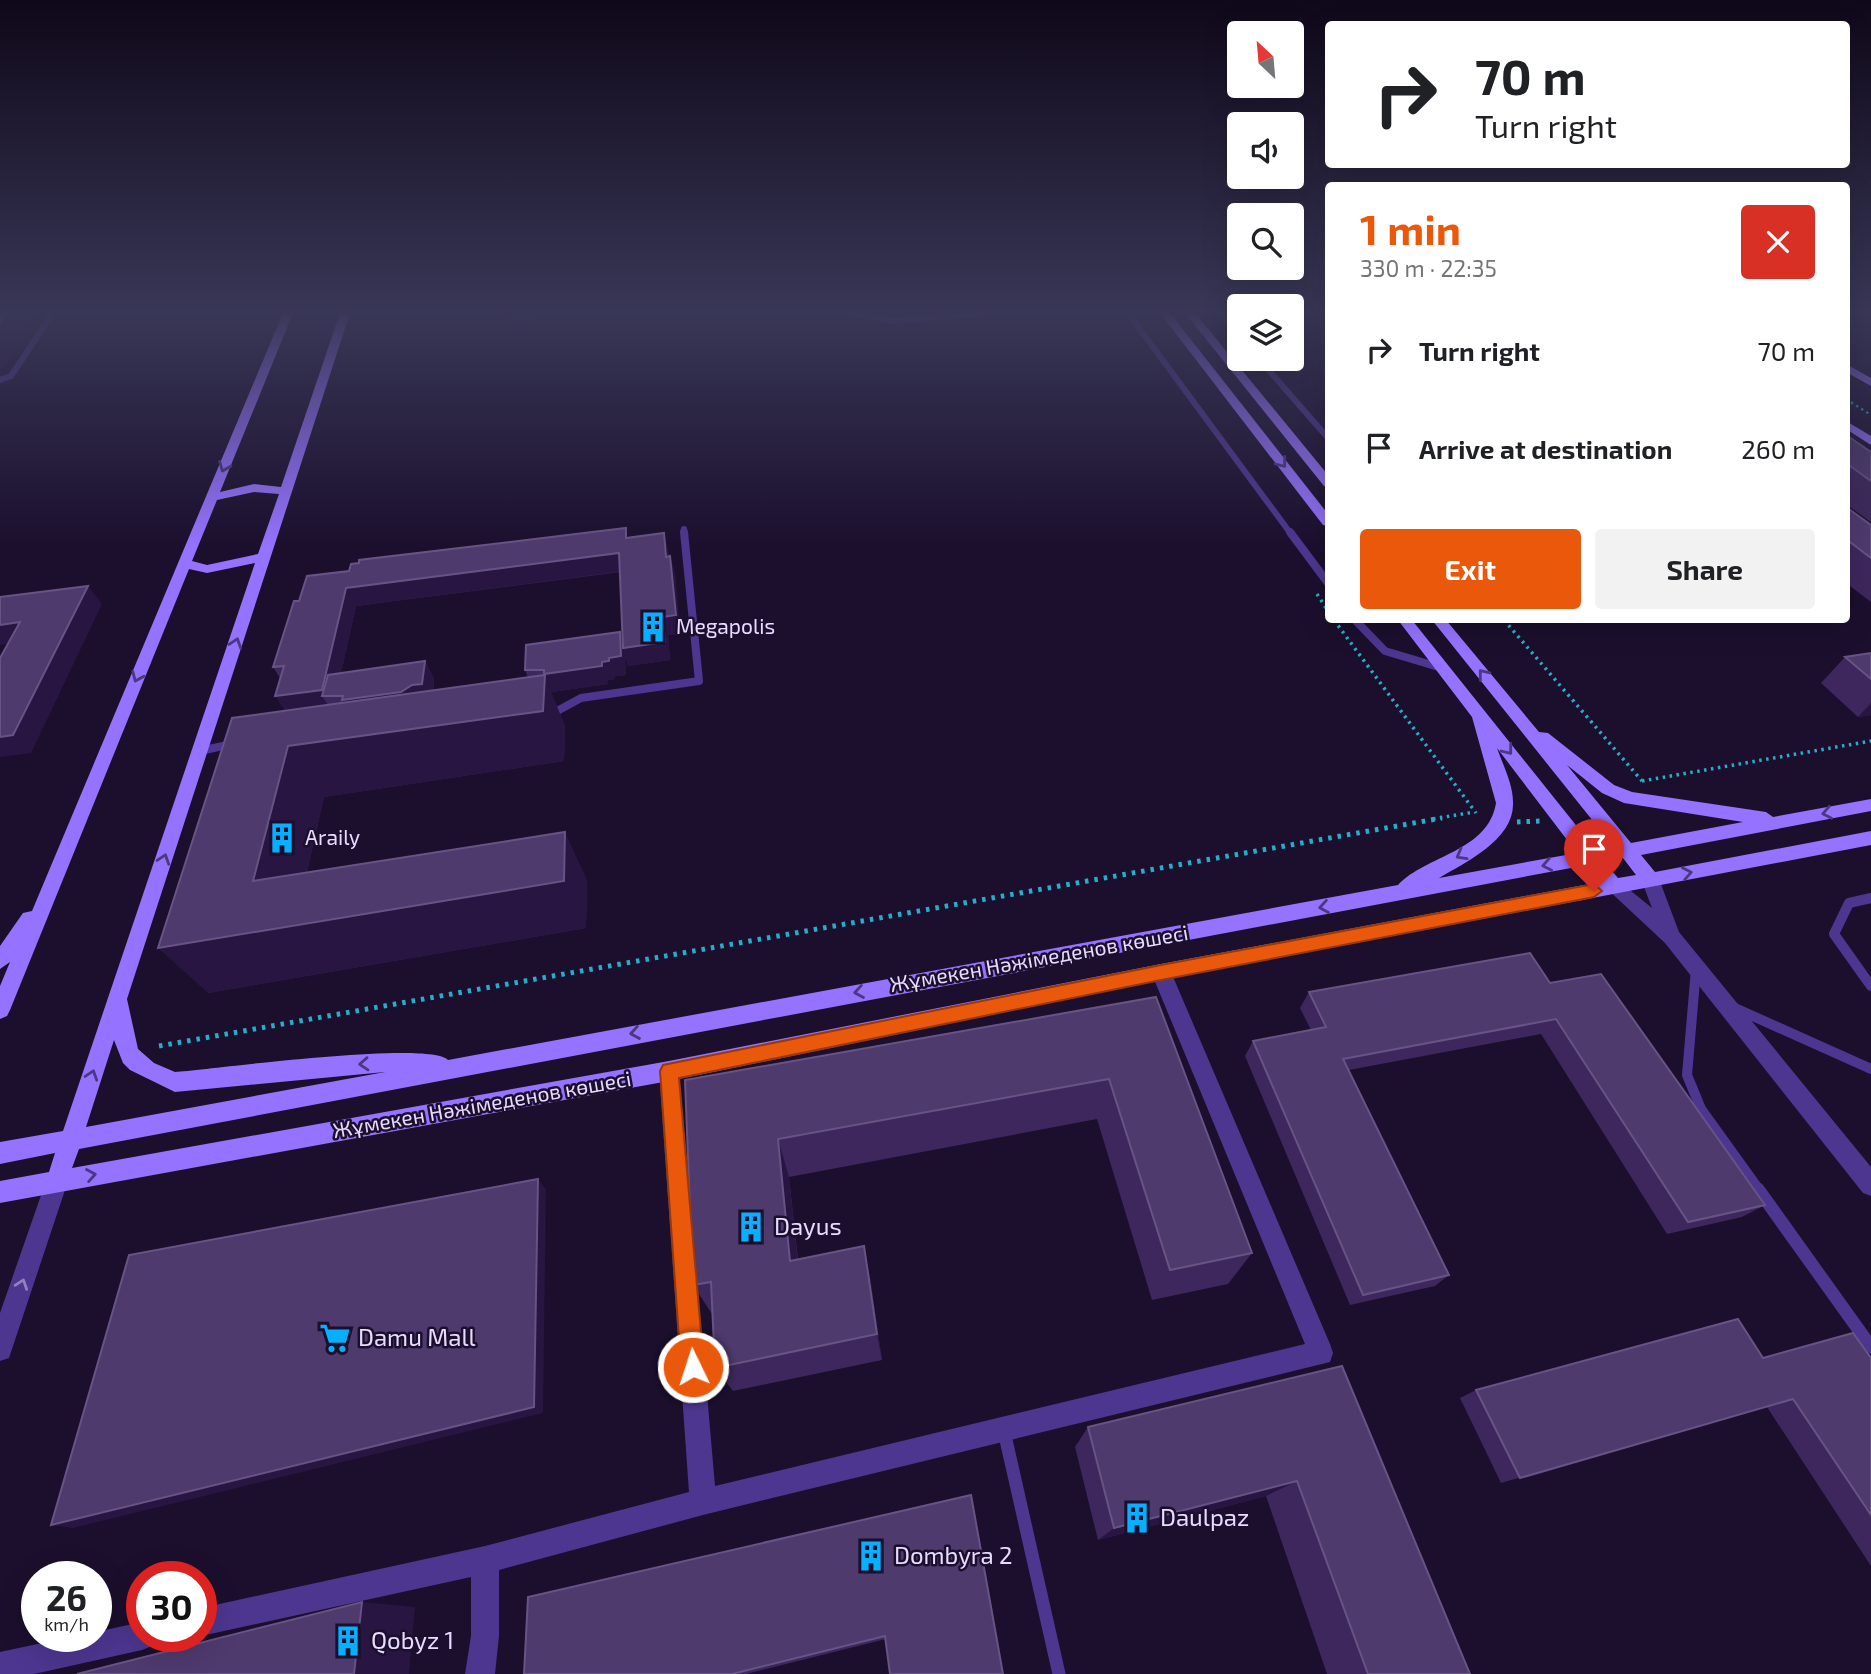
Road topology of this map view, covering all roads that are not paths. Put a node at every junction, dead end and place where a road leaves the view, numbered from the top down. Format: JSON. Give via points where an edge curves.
{"nodes":[{"id":1,"x":255,"y":391,"type":"edge"},
{"id":2,"x":320,"y":391,"type":"edge"},
{"id":3,"x":1186,"y":391,"type":"edge"},
{"id":4,"x":1226,"y":391,"type":"edge"},
{"id":5,"x":1253,"y":391,"type":"edge"},
{"id":6,"x":1287,"y":391,"type":"edge"},
{"id":7,"x":1850,"y":427,"type":"edge"},
{"id":8,"x":1325,"y":435,"type":"edge"},
{"id":9,"x":1871,"y":441,"type":"edge"},
{"id":10,"x":1325,"y":479,"type":"edge"},
{"id":11,"x":286,"y":491,"type":"junction"},
{"id":12,"x":211,"y":498,"type":"junction"},
{"id":13,"x":1325,"y":518,"type":"edge"},
{"id":14,"x":684,"y":530,"type":"dead end"},
{"id":15,"x":264,"y":557,"type":"junction"},
{"id":16,"x":184,"y":563,"type":"junction"},
{"id":17,"x":1325,"y":579,"type":"edge"},
{"id":18,"x":1358,"y":623,"type":"edge"},
{"id":19,"x":1407,"y":623,"type":"edge"},
{"id":20,"x":1441,"y":623,"type":"edge"},
{"id":21,"x":1443,"y":668,"type":"junction"},
{"id":22,"x":1478,"y":713,"type":"junction"},
{"id":23,"x":536,"y":718,"type":"edge"},
{"id":24,"x":1526,"y":727,"type":"junction"},
{"id":25,"x":238,"y":743,"type":"edge"},
{"id":26,"x":200,"y":751,"type":"junction"},
{"id":27,"x":1871,"y":805,"type":"edge"},
{"id":28,"x":1783,"y":821,"type":"junction"},
{"id":29,"x":1871,"y":838,"type":"edge"},
{"id":30,"x":1626,"y":850,"type":"junction"},
{"id":31,"x":1591,"y":857,"type":"junction"},
{"id":32,"x":1650,"y":880,"type":"junction"},
{"id":33,"x":1615,"y":887,"type":"junction"},
{"id":34,"x":1399,"y":893,"type":"junction"},
{"id":35,"x":46,"y":895,"type":"junction"},
{"id":36,"x":1871,"y":898,"type":"edge"},
{"id":37,"x":1672,"y":937,"type":"junction"},
{"id":38,"x":0,"y":961,"type":"edge"},
{"id":39,"x":1696,"y":967,"type":"junction"},
{"id":40,"x":1161,"y":972,"type":"junction"},
{"id":41,"x":1871,"y":986,"type":"edge"},
{"id":42,"x":119,"y":994,"type":"junction"},
{"id":43,"x":1727,"y":1004,"type":"junction"},
{"id":44,"x":0,"y":1010,"type":"edge"},
{"id":45,"x":456,"y":1066,"type":"junction"},
{"id":46,"x":1871,"y":1069,"type":"edge"},
{"id":47,"x":669,"y":1071,"type":"junction"},
{"id":48,"x":71,"y":1139,"type":"junction"},
{"id":49,"x":0,"y":1153,"type":"edge"},
{"id":50,"x":57,"y":1181,"type":"junction"},
{"id":51,"x":1871,"y":1185,"type":"edge"},
{"id":52,"x":0,"y":1192,"type":"edge"},
{"id":53,"x":1871,"y":1347,"type":"edge"},
{"id":54,"x":0,"y":1349,"type":"edge"},
{"id":55,"x":1004,"y":1431,"type":"junction"},
{"id":56,"x":704,"y":1502,"type":"junction"},
{"id":57,"x":485,"y":1560,"type":"junction"},
{"id":58,"x":217,"y":1619,"type":"edge"},
{"id":59,"x":126,"y":1639,"type":"edge"},
{"id":60,"x":0,"y":1667,"type":"edge"},
{"id":61,"x":480,"y":1674,"type":"edge"},
{"id":62,"x":1059,"y":1674,"type":"edge"}],
"edges":[{"from":1,"to":12,"type":"main road","one_way":true},
{"from":2,"to":11,"type":"main road"},
{"from":3,"to":17,"type":"lane"},
{"from":4,"to":13,"type":"main road","one_way":true},
{"from":5,"to":10,"type":"main road"},
{"from":6,"to":8,"type":"lane"},
{"from":7,"to":9,"type":"main road"},
{"from":11,"to":12,"type":"main road","via":[[254,488]]},
{"from":11,"to":15,"type":"main road"},
{"from":12,"to":16,"type":"main road"},
{"from":14,"to":23,"type":"lane","via":[[699,681],[581,698],[550,716]]},
{"from":15,"to":16,"type":"main road","via":[[206,569]]},
{"from":26,"to":15,"type":"main road","one_way":true},
{"from":16,"to":35,"type":"main road","one_way":true},
{"from":18,"to":21,"type":"lane","via":[[1385,651]]},
{"from":19,"to":21,"type":"main road"},
{"from":24,"to":20,"type":"main road","one_way":true},
{"from":21,"to":22,"type":"main road"},
{"from":22,"to":31,"type":"main road","one_way":true},
{"from":22,"to":34,"type":"main road","one_way":true,"via":[[1505,803],[1501,823],[1479,845]]},
{"from":24,"to":28,"type":"main road","via":[[1608,789],[1630,798]]},
{"from":24,"to":30,"type":"main road"},
{"from":25,"to":26,"type":"lane"},
{"from":42,"to":26,"type":"main road","one_way":true},
{"from":27,"to":28,"type":"main road","name":"Жұмекен Нәжімеденов көшесі","one_way":true},
{"from":28,"to":30,"type":"main road","name":"Жұмекен Нәжімеденов көшесі"},
{"from":32,"to":29,"type":"main road","name":"Жұмекен Нәжімеденов көшесі","one_way":true},
{"from":30,"to":31,"type":"main road","name":"Жұмекен Нәжімеденов көшесі"},
{"from":30,"to":32,"type":"main road"},
{"from":31,"to":33,"type":"main road"},
{"from":31,"to":34,"type":"main road","name":"Жұмекен Нәжімеденов көшесі","one_way":true},
{"from":32,"to":33,"type":"main road","name":"Жұмекен Нәжімеденов көшесі"},
{"from":32,"to":37,"type":"street"},
{"from":33,"to":37,"type":"street"},
{"from":33,"to":40,"type":"main road","name":"Жұмекен Нәжімеденов көшесі"},
{"from":34,"to":45,"type":"main road","name":"Жұмекен Нәжімеденов көшесі","one_way":true},
{"from":35,"to":38,"type":"main road"},
{"from":35,"to":44,"type":"main road"},
{"from":36,"to":41,"type":"lane","via":[[1849,903],[1834,934]]},
{"from":37,"to":39,"type":"street"},
{"from":39,"to":43,"type":"street"},
{"from":39,"to":53,"type":"lane","via":[[1687,1076],[1701,1109]]},
{"from":40,"to":47,"type":"main road","name":"Жұмекен Нәжімеденов көшесі"},
{"from":40,"to":55,"type":"street","via":[[1323,1359]]},
{"from":45,"to":42,"type":"main road","one_way":true,"via":[[381,1062],[175,1082],[147,1072],[131,1058],[122,1039]]},
{"from":48,"to":42,"type":"main road","one_way":true},
{"from":43,"to":46,"type":"lane"},
{"from":43,"to":51,"type":"street"},
{"from":45,"to":48,"type":"main road","name":"Жұмекен Нәжімеденов көшесі"},
{"from":50,"to":47,"type":"main road","name":"Жұмекен Нәжімеденов көшесі","one_way":true},
{"from":47,"to":56,"type":"street"},
{"from":48,"to":49,"type":"main road","name":"Жұмекен Нәжімеденов көшесі"},
{"from":48,"to":50,"type":"main road"},
{"from":50,"to":52,"type":"main road","name":"Жұмекен Нәжімеденов көшесі"},
{"from":54,"to":50,"type":"street","one_way":true},
{"from":55,"to":56,"type":"street"},
{"from":55,"to":62,"type":"lane"},
{"from":56,"to":57,"type":"street"},
{"from":57,"to":58,"type":"street"},
{"from":57,"to":61,"type":"street"},
{"from":59,"to":60,"type":"street"}]}
